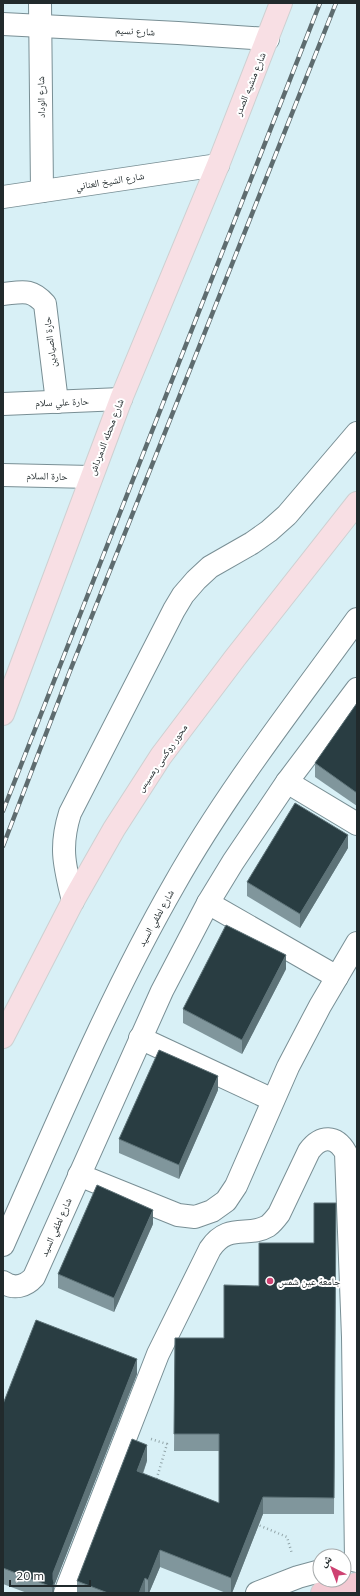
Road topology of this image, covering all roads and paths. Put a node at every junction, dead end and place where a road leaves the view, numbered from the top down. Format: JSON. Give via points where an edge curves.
{"nodes":[{"id":1,"x":40,"y":3,"type":"edge"},
{"id":2,"x":281,"y":3,"type":"edge"},
{"id":3,"x":3,"y":24,"type":"edge"},
{"id":4,"x":40,"y":26,"type":"junction"},
{"id":5,"x":268,"y":39,"type":"junction"},
{"id":6,"x":218,"y":165,"type":"junction"},
{"id":7,"x":42,"y":191,"type":"junction"},
{"id":8,"x":3,"y":197,"type":"edge"},
{"id":9,"x":3,"y":294,"type":"edge"},
{"id":10,"x":121,"y":399,"type":"junction"},
{"id":11,"x":57,"y":402,"type":"junction"},
{"id":12,"x":3,"y":404,"type":"edge"},
{"id":13,"x":357,"y":433,"type":"edge"},
{"id":14,"x":3,"y":475,"type":"edge"},
{"id":15,"x":91,"y":477,"type":"junction"},
{"id":16,"x":357,"y":503,"type":"edge"},
{"id":17,"x":357,"y":619,"type":"edge"},
{"id":18,"x":357,"y":689,"type":"edge"},
{"id":19,"x":3,"y":714,"type":"edge"},
{"id":20,"x":287,"y":782,"type":"junction"},
{"id":21,"x":357,"y":824,"type":"edge"},
{"id":22,"x":73,"y":901,"type":"junction"},
{"id":23,"x":208,"y":903,"type":"junction"},
{"id":24,"x":357,"y":943,"type":"edge"},
{"id":25,"x":337,"y":977,"type":"junction"},
{"id":26,"x":3,"y":1037,"type":"edge"},
{"id":27,"x":140,"y":1038,"type":"junction"},
{"id":28,"x":273,"y":1100,"type":"junction"},
{"id":29,"x":79,"y":1175,"type":"junction"},
{"id":30,"x":3,"y":1245,"type":"edge"},
{"id":31,"x":3,"y":1282,"type":"edge"},
{"id":32,"x":127,"y":1431,"type":"junction"},
{"id":33,"x":156,"y":1483,"type":"edge"},
{"id":34,"x":250,"y":1522,"type":"edge"},
{"id":35,"x":352,"y":1562,"type":"edge"},
{"id":36,"x":312,"y":1573,"type":"edge"},
{"id":37,"x":298,"y":1577,"type":"junction"},
{"id":38,"x":357,"y":1584,"type":"edge"},
{"id":39,"x":65,"y":1593,"type":"edge"},
{"id":40,"x":257,"y":1593,"type":"edge"},
{"id":41,"x":322,"y":1593,"type":"edge"}],
"edges":[{"from":1,"to":4,"type":"street","name":"شارع الوداد"},
{"from":2,"to":5,"type":"main road","name":"شارع منشيه الصدر"},
{"from":3,"to":4,"type":"street","name":"شارع نسيم"},
{"from":4,"to":5,"type":"street","name":"شارع نسيم"},
{"from":4,"to":7,"type":"street","name":"شارع الوداد"},
{"from":5,"to":6,"type":"main road","name":"شارع منشيه الصدر"},
{"from":6,"to":7,"type":"street","name":"شارع الشيخ العناني"},
{"from":6,"to":10,"type":"main road","name":"شارع محطه الدمرداش"},
{"from":7,"to":8,"type":"street","name":"شارع الشيخ العناني"},
{"from":9,"to":11,"type":"street","name":"حارة الصيادين","via":[[26,292],[37,295],[45,304]]},
{"from":10,"to":11,"type":"street","name":"حارة علي سلام"},
{"from":10,"to":15,"type":"main road","name":"شارع محطه الدمرداش"},
{"from":11,"to":12,"type":"street","name":"حارة علي سلام"},
{"from":13,"to":22,"type":"street","via":[[287,515],[252,543],[210,567],[183,595],[70,813],[63,845],[64,863]]},
{"from":14,"to":15,"type":"street","name":"حارة السلام"},
{"from":15,"to":19,"type":"main road","name":"شارع محطه الدمرداش"},
{"from":16,"to":22,"type":"main road","name":"محور روكسى رمسيس","via":[[161,756]]},
{"from":17,"to":30,"type":"street","name":"شارع لطفي السيد","via":[[230,796],[174,884],[127,973]]},
{"from":18,"to":20,"type":"street","name":"شارع لطفي السيد"},
{"from":20,"to":21,"type":"street"},
{"from":20,"to":23,"type":"street","name":"شارع لطفي السيد"},
{"from":22,"to":26,"type":"main road","name":"محور روكسى رمسيس"},
{"from":23,"to":25,"type":"street"},
{"from":23,"to":27,"type":"street","name":"شارع لطفي السيد"},
{"from":24,"to":25,"type":"street"},
{"from":25,"to":28,"type":"street"},
{"from":27,"to":28,"type":"street"},
{"from":27,"to":29,"type":"street","name":"شارع لطفي السيد"},
{"from":28,"to":29,"type":"street","via":[[236,1186],[226,1201],[212,1211],[195,1216],[178,1215]]},
{"from":29,"to":31,"type":"street","name":"شارع لطفي السيد","via":[[34,1277],[30,1282],[18,1286]]},
{"from":32,"to":33,"type":"path","via":[[167,1444]]},
{"from":32,"to":35,"type":"street","via":[[160,1348],[215,1242],[230,1233],[268,1226],[279,1214],[315,1143],[324,1139],[341,1144],[346,1153],[353,1344]]},
{"from":32,"to":39,"type":"street"},
{"from":34,"to":37,"type":"path","via":[[287,1537]]},
{"from":36,"to":37,"type":"street"},
{"from":37,"to":40,"type":"street"},
{"from":38,"to":41,"type":"highway"}]}
